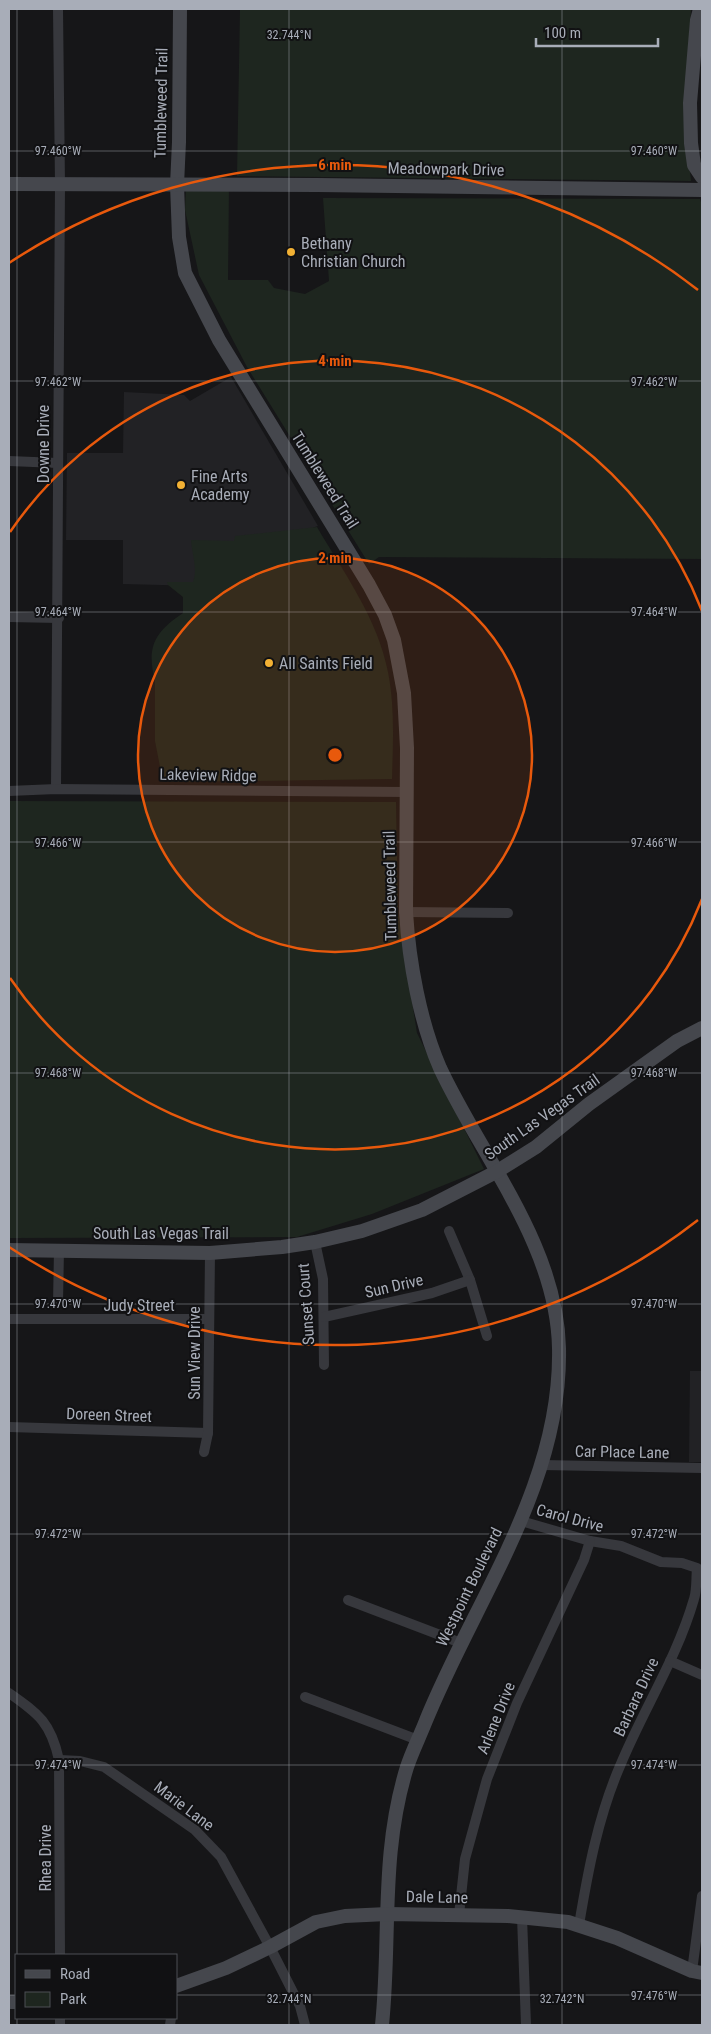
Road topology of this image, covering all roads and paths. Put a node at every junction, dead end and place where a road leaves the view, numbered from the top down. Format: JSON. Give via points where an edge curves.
{"nodes":[{"id":1,"x":58,"y":9,"type":"edge"},
{"id":2,"x":180,"y":9,"type":"edge"},
{"id":3,"x":700,"y":9,"type":"edge"},
{"id":4,"x":702,"y":177,"type":"edge"},
{"id":5,"x":9,"y":184,"type":"edge"},
{"id":6,"x":60,"y":184,"type":"junction"},
{"id":7,"x":177,"y":185,"type":"junction"},
{"id":8,"x":702,"y":190,"type":"edge"},
{"id":9,"x":9,"y":462,"type":"edge"},
{"id":10,"x":58,"y":463,"type":"junction"},
{"id":11,"x":9,"y":617,"type":"edge"},
{"id":12,"x":58,"y":618,"type":"junction"},
{"id":13,"x":56,"y":789,"type":"junction"},
{"id":14,"x":9,"y":791,"type":"edge"},
{"id":15,"x":406,"y":792,"type":"junction"},
{"id":16,"x":406,"y":912,"type":"junction"},
{"id":17,"x":508,"y":913,"type":"dead end"},
{"id":18,"x":702,"y":1028,"type":"edge"},
{"id":19,"x":496,"y":1172,"type":"junction"},
{"id":20,"x":448,"y":1232,"type":"dead end"},
{"id":21,"x":315,"y":1242,"type":"junction"},
{"id":22,"x":9,"y":1250,"type":"edge"},
{"id":23,"x":59,"y":1250,"type":"junction"},
{"id":24,"x":210,"y":1253,"type":"junction"},
{"id":25,"x":470,"y":1280,"type":"junction"},
{"id":26,"x":58,"y":1303,"type":"dead end"},
{"id":27,"x":324,"y":1317,"type":"junction"},
{"id":28,"x":209,"y":1319,"type":"junction"},
{"id":29,"x":9,"y":1320,"type":"edge"},
{"id":30,"x":487,"y":1336,"type":"dead end"},
{"id":31,"x":324,"y":1364,"type":"dead end"},
{"id":32,"x":9,"y":1427,"type":"edge"},
{"id":33,"x":208,"y":1433,"type":"junction"},
{"id":34,"x":204,"y":1452,"type":"dead end"},
{"id":35,"x":542,"y":1465,"type":"junction"},
{"id":36,"x":702,"y":1468,"type":"edge"},
{"id":37,"x":521,"y":1521,"type":"junction"},
{"id":38,"x":590,"y":1541,"type":"junction"},
{"id":39,"x":697,"y":1568,"type":"joint"},
{"id":40,"x":348,"y":1600,"type":"dead end"},
{"id":41,"x":461,"y":1643,"type":"junction"},
{"id":42,"x":670,"y":1662,"type":"junction"},
{"id":43,"x":702,"y":1675,"type":"edge"},
{"id":44,"x":9,"y":1693,"type":"edge"},
{"id":45,"x":305,"y":1697,"type":"dead end"},
{"id":46,"x":418,"y":1740,"type":"junction"},
{"id":47,"x":59,"y":1760,"type":"junction"},
{"id":48,"x":702,"y":1896,"type":"edge"},
{"id":49,"x":387,"y":1914,"type":"junction"},
{"id":50,"x":459,"y":1915,"type":"junction"},
{"id":51,"x":522,"y":1917,"type":"junction"},
{"id":52,"x":578,"y":1925,"type":"junction"},
{"id":53,"x":270,"y":1947,"type":"junction"},
{"id":54,"x":60,"y":1954,"type":"edge"},
{"id":55,"x":697,"y":1972,"type":"edge"},
{"id":56,"x":178,"y":1985,"type":"edge"},
{"id":57,"x":305,"y":2025,"type":"edge"},
{"id":58,"x":382,"y":2025,"type":"edge"},
{"id":59,"x":526,"y":2025,"type":"edge"}],
"edges":[{"from":1,"to":6,"type":"street","name":"Downe Drive"},
{"from":2,"to":7,"type":"street","name":"Tumbleweed Trail"},
{"from":3,"to":4,"type":"street","via":[[690,103],[694,165]]},
{"from":5,"to":6,"type":"street","name":"Meadowpark Drive"},
{"from":6,"to":7,"type":"street","name":"Meadowpark Drive"},
{"from":6,"to":10,"type":"street","name":"Downe Drive"},
{"from":7,"to":8,"type":"street","name":"Meadowpark Drive"},
{"from":7,"to":15,"type":"street","name":"Tumbleweed Trail","via":[[180,246],[185,273],[197,299],[385,615],[398,655],[404,693]]},
{"from":9,"to":10,"type":"street"},
{"from":10,"to":12,"type":"street","name":"Downe Drive"},
{"from":11,"to":12,"type":"street"},
{"from":12,"to":13,"type":"street","name":"Downe Drive"},
{"from":13,"to":14,"type":"street","name":"Lakeview Ridge"},
{"from":13,"to":15,"type":"street","name":"Lakeview Ridge"},
{"from":15,"to":16,"type":"street","name":"Tumbleweed Trail"},
{"from":16,"to":17,"type":"street"},
{"from":16,"to":19,"type":"street","name":"Tumbleweed Trail","via":[[414,981],[439,1064]]},
{"from":18,"to":19,"type":"street","name":"South Las Vegas Trail","via":[[677,1041],[589,1104],[536,1147]]},
{"from":19,"to":21,"type":"street","name":"South Las Vegas Trail","via":[[396,1220],[362,1232]]},
{"from":19,"to":35,"type":"street","name":"Westpoint Boulevard","via":[[537,1249],[551,1291],[556,1319],[559,1346],[557,1397]]},
{"from":20,"to":25,"type":"street"},
{"from":21,"to":24,"type":"street","name":"South Las Vegas Trail"},
{"from":21,"to":27,"type":"street","name":"Sunset Court","via":[[323,1279]]},
{"from":22,"to":23,"type":"street","name":"South Las Vegas Trail"},
{"from":23,"to":24,"type":"street","name":"South Las Vegas Trail"},
{"from":23,"to":26,"type":"street"},
{"from":24,"to":28,"type":"street","name":"Sun View Drive"},
{"from":25,"to":27,"type":"street","name":"Sun Drive","via":[[432,1293]]},
{"from":25,"to":30,"type":"street"},
{"from":27,"to":31,"type":"street","name":"Sunset Court"},
{"from":28,"to":29,"type":"street","name":"Judy Street"},
{"from":28,"to":33,"type":"street","name":"Sun View Drive"},
{"from":32,"to":33,"type":"street","name":"Doreen Street"},
{"from":33,"to":34,"type":"street","name":"Sun View Drive"},
{"from":35,"to":36,"type":"street","name":"Car Place Lane"},
{"from":35,"to":37,"type":"street","name":"Westpoint Boulevard"},
{"from":37,"to":38,"type":"street","name":"Carol Drive"},
{"from":37,"to":41,"type":"street","name":"Westpoint Boulevard"},
{"from":38,"to":39,"type":"street","name":"Carol Drive","via":[[622,1546],[661,1562]]},
{"from":38,"to":50,"type":"street","name":"Arlene Drive","via":[[517,1703],[487,1779],[465,1859]]},
{"from":39,"to":42,"type":"street","name":"Barbara Drive","via":[[694,1597]]},
{"from":40,"to":41,"type":"street"},
{"from":41,"to":46,"type":"street","name":"Westpoint Boulevard"},
{"from":42,"to":43,"type":"street"},
{"from":42,"to":52,"type":"street","name":"Barbara Drive","via":[[619,1767],[589,1863]]},
{"from":44,"to":47,"type":"street","name":"Rhea Drive","via":[[44,1720],[54,1738]]},
{"from":45,"to":46,"type":"street"},
{"from":46,"to":49,"type":"street","name":"Westpoint Boulevard","via":[[397,1806],[389,1856]]},
{"from":47,"to":53,"type":"street","name":"Marie Lane","via":[[104,1767],[195,1830],[221,1857]]},
{"from":47,"to":54,"type":"street","name":"Rhea Drive"},
{"from":48,"to":55,"type":"street"},
{"from":49,"to":50,"type":"street","name":"Dale Lane"},
{"from":49,"to":53,"type":"street","name":"Dale Lane","via":[[345,1916],[316,1922]]},
{"from":49,"to":58,"type":"street","name":"Westpoint Boulevard"},
{"from":50,"to":51,"type":"street","name":"Dale Lane"},
{"from":51,"to":52,"type":"street","name":"Dale Lane"},
{"from":51,"to":59,"type":"street"},
{"from":52,"to":55,"type":"street","name":"Dale Lane"},
{"from":53,"to":56,"type":"street","name":"Dale Lane"},
{"from":53,"to":57,"type":"street","name":"Marie Lane","via":[[300,2006]]}]}
